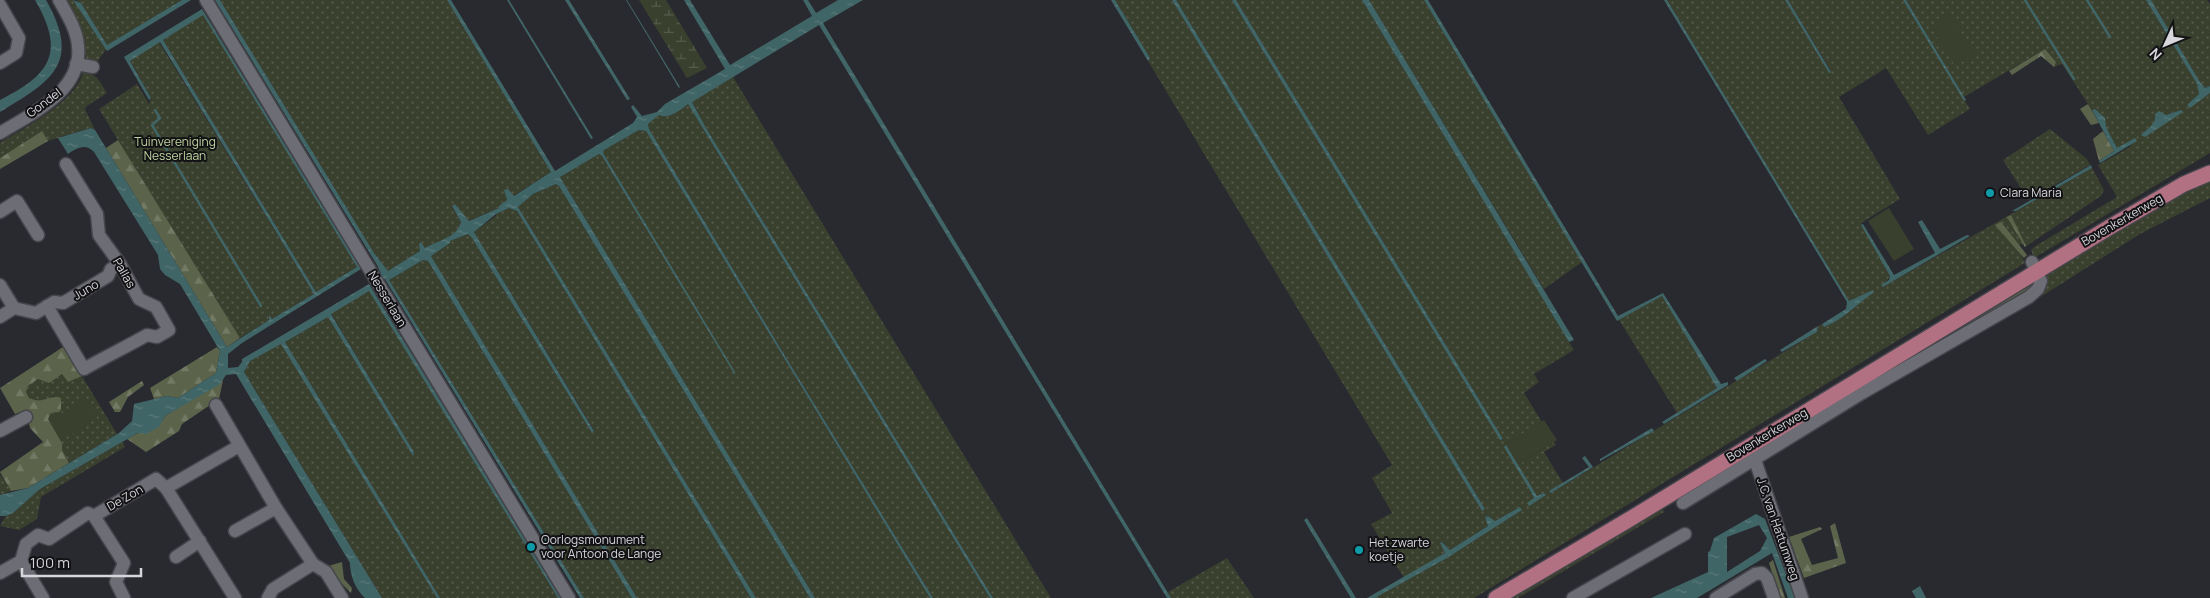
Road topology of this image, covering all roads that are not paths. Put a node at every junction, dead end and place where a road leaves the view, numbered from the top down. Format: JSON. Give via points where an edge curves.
{"nodes":[{"id":1,"x":59,"y":0,"type":"edge"},
{"id":2,"x":206,"y":0,"type":"edge"},
{"id":3,"x":0,"y":5,"type":"edge"},
{"id":4,"x":0,"y":63,"type":"edge"},
{"id":5,"x":76,"y":64,"type":"junction"},
{"id":6,"x":93,"y":67,"type":"dead end"},
{"id":7,"x":0,"y":133,"type":"edge"},
{"id":8,"x":66,"y":164,"type":"dead end"},
{"id":9,"x":2210,"y":173,"type":"edge"},
{"id":10,"x":0,"y":212,"type":"edge"},
{"id":11,"x":38,"y":235,"type":"dead end"},
{"id":12,"x":120,"y":264,"type":"junction"},
{"id":13,"x":2034,"y":266,"type":"junction"},
{"id":14,"x":0,"y":285,"type":"edge"},
{"id":15,"x":47,"y":306,"type":"junction"},
{"id":16,"x":14,"y":308,"type":"junction"},
{"id":17,"x":0,"y":317,"type":"edge"},
{"id":18,"x":216,"y":405,"type":"dead end"},
{"id":19,"x":26,"y":416,"type":"dead end"},
{"id":20,"x":0,"y":431,"type":"edge"},
{"id":21,"x":239,"y":446,"type":"junction"},
{"id":22,"x":1755,"y":460,"type":"junction"},
{"id":23,"x":166,"y":488,"type":"junction"},
{"id":24,"x":1683,"y":503,"type":"dead end"},
{"id":25,"x":276,"y":508,"type":"junction"},
{"id":26,"x":94,"y":516,"type":"junction"},
{"id":27,"x":235,"y":531,"type":"dead end"},
{"id":28,"x":1685,"y":534,"type":"dead end"},
{"id":29,"x":200,"y":541,"type":"junction"},
{"id":30,"x":176,"y":557,"type":"dead end"},
{"id":31,"x":20,"y":562,"type":"junction"},
{"id":32,"x":312,"y":564,"type":"junction"},
{"id":33,"x":0,"y":573,"type":"edge"},
{"id":34,"x":43,"y":598,"type":"edge"},
{"id":35,"x":124,"y":598,"type":"edge"},
{"id":36,"x":235,"y":598,"type":"edge"},
{"id":37,"x":268,"y":598,"type":"edge"},
{"id":38,"x":342,"y":598,"type":"edge"},
{"id":39,"x":569,"y":598,"type":"edge"},
{"id":40,"x":1496,"y":598,"type":"edge"},
{"id":41,"x":1573,"y":598,"type":"edge"},
{"id":42,"x":1716,"y":598,"type":"edge"},
{"id":43,"x":1774,"y":598,"type":"edge"},
{"id":44,"x":1802,"y":598,"type":"edge"}],
"edges":[{"from":1,"to":5,"type":"street","via":[[74,29],[78,47]]},
{"from":2,"to":39,"type":"street","name":"Nesserlaan"},
{"from":3,"to":4,"type":"street","via":[[19,38],[16,53]]},
{"from":5,"to":6,"type":"street"},
{"from":5,"to":7,"type":"street","name":"Gondel","via":[[65,88],[51,101]]},
{"from":8,"to":12,"type":"street","name":"Pallas","via":[[97,214],[99,235]]},
{"from":9,"to":13,"type":"main road","name":"Bovenkerkerweg"},
{"from":10,"to":11,"type":"street","via":[[18,201]]},
{"from":12,"to":15,"type":"street","name":"Juno","via":[[111,269],[108,276],[63,304],[54,302]]},
{"from":12,"to":15,"type":"street","name":"Pallas","via":[[139,299],[156,307],[169,330],[157,337],[147,335],[84,369]]},
{"from":13,"to":22,"type":"street","name":"Bovenkerkerweg","via":[[2041,281],[2029,297],[1862,393]]},
{"from":13,"to":40,"type":"main road","name":"Bovenkerkerweg","via":[[1992,300]]},
{"from":14,"to":16,"type":"street"},
{"from":15,"to":16,"type":"street","name":"Juno","via":[[36,313]]},
{"from":16,"to":17,"type":"street"},
{"from":18,"to":21,"type":"street"},
{"from":19,"to":20,"type":"street"},
{"from":21,"to":23,"type":"street"},
{"from":21,"to":25,"type":"street"},
{"from":22,"to":24,"type":"street","name":"Bovenkerkerweg"},
{"from":22,"to":44,"type":"street","name":"J.C. van Hattumweg"},
{"from":23,"to":26,"type":"street","name":"De Zon","via":[[156,479]]},
{"from":23,"to":29,"type":"street"},
{"from":25,"to":27,"type":"street"},
{"from":25,"to":32,"type":"street"},
{"from":26,"to":31,"type":"street","name":"De Zon","via":[[88,513],[49,539],[38,535],[26,544]]},
{"from":26,"to":35,"type":"street","via":[[124,563],[116,582]]},
{"from":28,"to":41,"type":"street"},
{"from":29,"to":30,"type":"street"},
{"from":29,"to":36,"type":"street"},
{"from":31,"to":33,"type":"street"},
{"from":31,"to":34,"type":"street"},
{"from":32,"to":37,"type":"street","via":[[273,589]]},
{"from":32,"to":38,"type":"street","via":[[326,572]]},
{"from":42,"to":43,"type":"street","via":[[1762,573]]}]}
